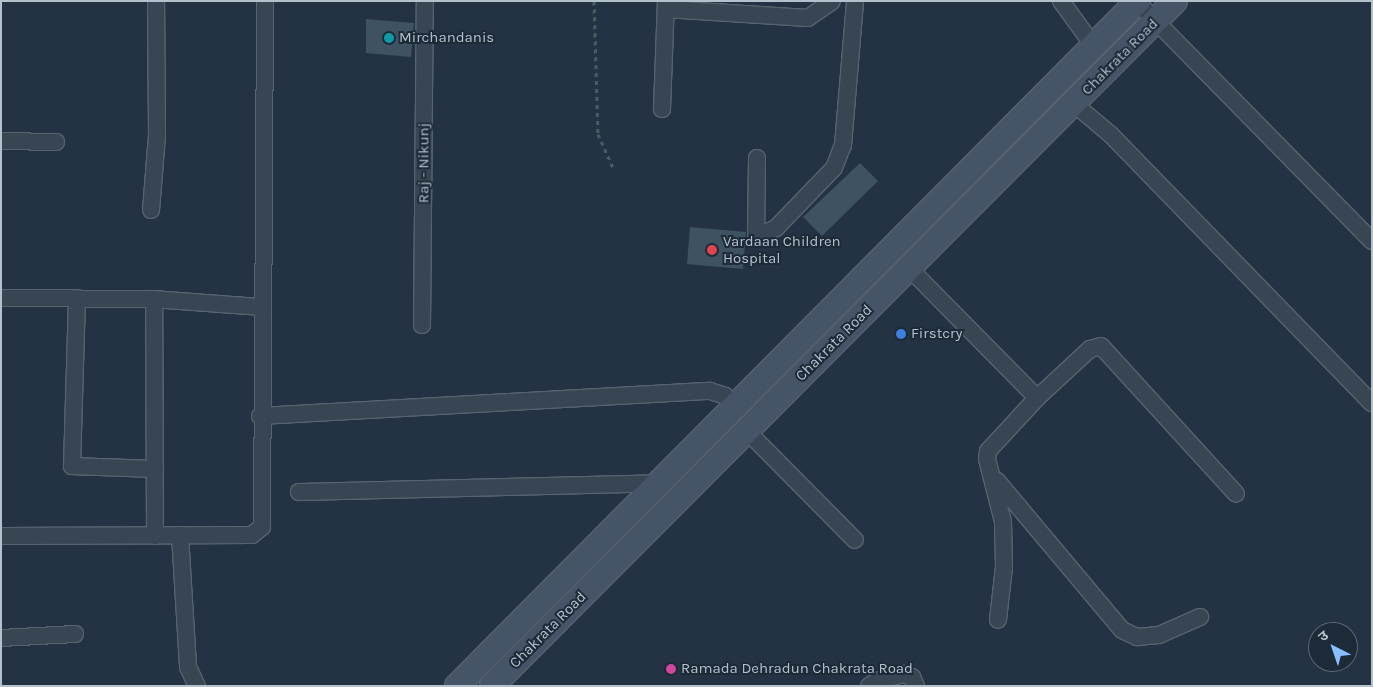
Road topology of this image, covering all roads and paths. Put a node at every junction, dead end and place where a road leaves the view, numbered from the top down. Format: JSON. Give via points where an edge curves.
{"nodes":[{"id":1,"x":156,"y":1,"type":"edge"},
{"id":2,"x":265,"y":1,"type":"edge"},
{"id":3,"x":425,"y":1,"type":"edge"},
{"id":4,"x":594,"y":1,"type":"edge"},
{"id":5,"x":832,"y":1,"type":"edge"},
{"id":6,"x":855,"y":1,"type":"edge"},
{"id":7,"x":1061,"y":1,"type":"edge"},
{"id":8,"x":1137,"y":1,"type":"edge"},
{"id":9,"x":1175,"y":1,"type":"edge"},
{"id":10,"x":666,"y":5,"type":"edge"},
{"id":11,"x":1156,"y":21,"type":"junction"},
{"id":12,"x":1093,"y":45,"type":"junction"},
{"id":13,"x":1073,"y":103,"type":"junction"},
{"id":14,"x":662,"y":109,"type":"dead end"},
{"id":15,"x":1,"y":141,"type":"edge"},
{"id":16,"x":56,"y":142,"type":"dead end"},
{"id":17,"x":757,"y":158,"type":"dead end"},
{"id":18,"x":614,"y":167,"type":"dead end"},
{"id":19,"x":151,"y":210,"type":"dead end"},
{"id":20,"x":1372,"y":241,"type":"edge"},
{"id":21,"x":909,"y":268,"type":"junction"},
{"id":22,"x":1,"y":298,"type":"edge"},
{"id":23,"x":77,"y":298,"type":"junction"},
{"id":24,"x":154,"y":299,"type":"junction"},
{"id":25,"x":261,"y":308,"type":"junction"},
{"id":26,"x":422,"y":325,"type":"dead end"},
{"id":27,"x":1037,"y":398,"type":"junction"},
{"id":28,"x":1372,"y":403,"type":"edge"},
{"id":29,"x":737,"y":407,"type":"junction"},
{"id":30,"x":260,"y":416,"type":"junction"},
{"id":31,"x":747,"y":431,"type":"junction"},
{"id":32,"x":155,"y":468,"type":"junction"},
{"id":33,"x":994,"y":478,"type":"junction"},
{"id":34,"x":661,"y":483,"type":"junction"},
{"id":35,"x":299,"y":492,"type":"dead end"},
{"id":36,"x":1236,"y":494,"type":"dead end"},
{"id":37,"x":180,"y":535,"type":"junction"},
{"id":38,"x":1,"y":536,"type":"edge"},
{"id":39,"x":156,"y":536,"type":"junction"},
{"id":40,"x":855,"y":540,"type":"dead end"},
{"id":41,"x":1200,"y":617,"type":"dead end"},
{"id":42,"x":998,"y":620,"type":"dead end"},
{"id":43,"x":75,"y":634,"type":"dead end"},
{"id":44,"x":1,"y":638,"type":"edge"},
{"id":45,"x":197,"y":686,"type":"edge"},
{"id":46,"x":457,"y":686,"type":"edge"},
{"id":47,"x":492,"y":686,"type":"edge"},
{"id":48,"x":869,"y":686,"type":"edge"},
{"id":49,"x":916,"y":686,"type":"edge"}],
"edges":[{"from":1,"to":19,"type":"street","via":[[157,135]]},
{"from":2,"to":25,"type":"street"},
{"from":3,"to":26,"type":"street","name":"Raj - Nikunj"},
{"from":4,"to":18,"type":"path","via":[[598,134]]},
{"from":5,"to":10,"type":"street","via":[[808,18]]},
{"from":6,"to":17,"type":"street","via":[[843,145],[834,168],[776,228],[756,237]]},
{"from":7,"to":12,"type":"street"},
{"from":8,"to":11,"type":"street"},
{"from":8,"to":12,"type":"main road","name":"Chakrata Road"},
{"from":9,"to":11,"type":"main road","name":"Chakrata Road"},
{"from":10,"to":14,"type":"street"},
{"from":11,"to":13,"type":"main road","name":"Chakrata Road"},
{"from":11,"to":20,"type":"street"},
{"from":12,"to":29,"type":"main road","name":"Chakrata Road"},
{"from":13,"to":21,"type":"main road","name":"Chakrata Road"},
{"from":13,"to":28,"type":"street","via":[[1111,135]]},
{"from":15,"to":16,"type":"street"},
{"from":21,"to":27,"type":"street"},
{"from":21,"to":31,"type":"main road","name":"Chakrata Road"},
{"from":22,"to":23,"type":"street"},
{"from":23,"to":24,"type":"street"},
{"from":23,"to":32,"type":"street","via":[[72,466]]},
{"from":24,"to":25,"type":"street"},
{"from":24,"to":32,"type":"street"},
{"from":25,"to":30,"type":"street"},
{"from":27,"to":33,"type":"street","via":[[988,451],[987,459]]},
{"from":27,"to":36,"type":"street","via":[[1090,349],[1101,346]]},
{"from":29,"to":30,"type":"street","via":[[725,396],[710,391]]},
{"from":29,"to":34,"type":"main road","name":"Chakrata Road"},
{"from":30,"to":37,"type":"street","via":[[262,527],[252,535]]},
{"from":31,"to":40,"type":"street"},
{"from":31,"to":47,"type":"main road","name":"Chakrata Road"},
{"from":32,"to":39,"type":"street"},
{"from":33,"to":41,"type":"street","via":[[1122,630],[1137,637],[1159,635]]},
{"from":33,"to":42,"type":"street","via":[[1003,522],[1004,567]]},
{"from":34,"to":35,"type":"street"},
{"from":34,"to":46,"type":"main road","name":"Chakrata Road"},
{"from":37,"to":39,"type":"street"},
{"from":37,"to":45,"type":"street","via":[[188,667]]},
{"from":38,"to":39,"type":"street"},
{"from":43,"to":44,"type":"street"},
{"from":48,"to":49,"type":"street","via":[[904,674],[912,677]]}]}
